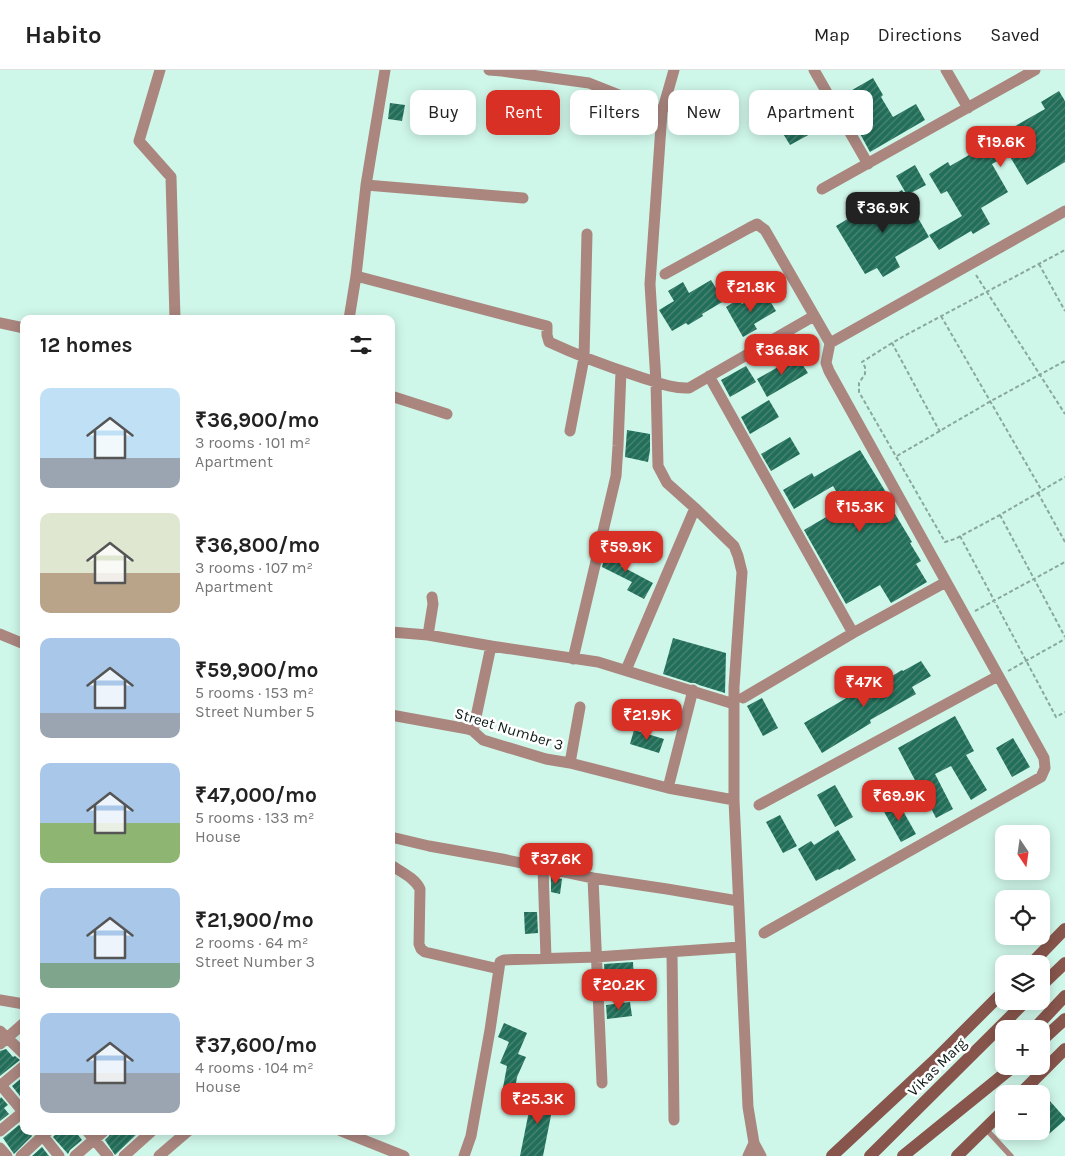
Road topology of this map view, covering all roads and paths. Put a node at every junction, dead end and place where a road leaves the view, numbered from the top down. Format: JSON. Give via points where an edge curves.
{"nodes":[{"id":1,"x":160,"y":70,"type":"edge"},
{"id":2,"x":385,"y":70,"type":"edge"},
{"id":3,"x":489,"y":70,"type":"edge"},
{"id":4,"x":674,"y":70,"type":"edge"},
{"id":5,"x":814,"y":70,"type":"edge"},
{"id":6,"x":946,"y":70,"type":"edge"},
{"id":7,"x":1036,"y":70,"type":"edge"},
{"id":8,"x":968,"y":108,"type":"junction"},
{"id":9,"x":662,"y":112,"type":"junction"},
{"id":10,"x":868,"y":164,"type":"junction"},
{"id":11,"x":366,"y":184,"type":"junction"},
{"id":12,"x":822,"y":189,"type":"dead end"},
{"id":13,"x":523,"y":198,"type":"dead end"},
{"id":14,"x":1065,"y":211,"type":"edge"},
{"id":15,"x":587,"y":234,"type":"dead end"},
{"id":16,"x":1065,"y":250,"type":"edge"},
{"id":17,"x":1039,"y":264,"type":"junction"},
{"id":18,"x":969,"y":265,"type":"junction"},
{"id":19,"x":665,"y":274,"type":"dead end"},
{"id":20,"x":356,"y":276,"type":"junction"},
{"id":21,"x":987,"y":292,"type":"junction"},
{"id":22,"x":1065,"y":311,"type":"edge"},
{"id":23,"x":176,"y":315,"type":"edge"},
{"id":24,"x":350,"y":315,"type":"edge"},
{"id":25,"x":814,"y":316,"type":"junction"},
{"id":26,"x":941,"y":316,"type":"junction"},
{"id":27,"x":0,"y":323,"type":"edge"},
{"id":28,"x":20,"y":327,"type":"edge"},
{"id":29,"x":830,"y":343,"type":"junction"},
{"id":30,"x":892,"y":343,"type":"junction"},
{"id":31,"x":584,"y":358,"type":"junction"},
{"id":32,"x":1065,"y":361,"type":"edge"},
{"id":33,"x":621,"y":371,"type":"junction"},
{"id":34,"x":1040,"y":375,"type":"junction"},
{"id":35,"x":708,"y":376,"type":"junction"},
{"id":36,"x":656,"y":382,"type":"junction"},
{"id":37,"x":395,"y":397,"type":"edge"},
{"id":38,"x":990,"y":401,"type":"junction"},
{"id":39,"x":447,"y":414,"type":"dead end"},
{"id":40,"x":1065,"y":414,"type":"edge"},
{"id":41,"x":570,"y":431,"type":"dead end"},
{"id":42,"x":940,"y":432,"type":"junction"},
{"id":43,"x":897,"y":457,"type":"junction"},
{"id":44,"x":1065,"y":476,"type":"edge"},
{"id":45,"x":1042,"y":491,"type":"junction"},
{"id":46,"x":1038,"y":493,"type":"junction"},
{"id":47,"x":695,"y":508,"type":"junction"},
{"id":48,"x":1000,"y":515,"type":"junction"},
{"id":49,"x":960,"y":536,"type":"junction"},
{"id":50,"x":1065,"y":542,"type":"edge"},
{"id":51,"x":1065,"y":562,"type":"edge"},
{"id":52,"x":1034,"y":579,"type":"junction"},
{"id":53,"x":946,"y":582,"type":"junction"},
{"id":54,"x":432,"y":598,"type":"dead end"},
{"id":55,"x":994,"y":601,"type":"junction"},
{"id":56,"x":965,"y":616,"type":"junction"},
{"id":57,"x":395,"y":632,"type":"edge"},
{"id":58,"x":853,"y":633,"type":"junction"},
{"id":59,"x":0,"y":634,"type":"edge"},
{"id":60,"x":428,"y":635,"type":"junction"},
{"id":61,"x":1065,"y":638,"type":"edge"},
{"id":62,"x":20,"y":642,"type":"edge"},
{"id":63,"x":491,"y":646,"type":"junction"},
{"id":64,"x":574,"y":659,"type":"junction"},
{"id":65,"x":1026,"y":661,"type":"junction"},
{"id":66,"x":626,"y":670,"type":"junction"},
{"id":67,"x":998,"y":676,"type":"junction"},
{"id":68,"x":693,"y":690,"type":"junction"},
{"id":69,"x":739,"y":701,"type":"junction"},
{"id":70,"x":580,"y":706,"type":"dead end"},
{"id":71,"x":1065,"y":712,"type":"edge"},
{"id":72,"x":395,"y":716,"type":"edge"},
{"id":73,"x":473,"y":731,"type":"junction"},
{"id":74,"x":570,"y":763,"type":"junction"},
{"id":75,"x":668,"y":788,"type":"junction"},
{"id":76,"x":734,"y":800,"type":"junction"},
{"id":77,"x":759,"y":805,"type":"dead end"},
{"id":78,"x":395,"y":839,"type":"edge"},
{"id":79,"x":395,"y":868,"type":"edge"},
{"id":80,"x":543,"y":868,"type":"junction"},
{"id":81,"x":593,"y":878,"type":"junction"},
{"id":82,"x":738,"y":901,"type":"junction"},
{"id":83,"x":1065,"y":929,"type":"edge"},
{"id":84,"x":764,"y":933,"type":"dead end"},
{"id":85,"x":740,"y":947,"type":"junction"},
{"id":86,"x":672,"y":952,"type":"junction"},
{"id":87,"x":1040,"y":955,"type":"edge"},
{"id":88,"x":596,"y":957,"type":"junction"},
{"id":89,"x":546,"y":958,"type":"junction"},
{"id":90,"x":1065,"y":962,"type":"edge"},
{"id":91,"x":499,"y":969,"type":"junction"},
{"id":92,"x":1051,"y":976,"type":"joint"},
{"id":93,"x":1065,"y":978,"type":"edge"},
{"id":94,"x":1065,"y":996,"type":"edge"},
{"id":95,"x":0,"y":1000,"type":"edge"},
{"id":96,"x":995,"y":1000,"type":"edge"},
{"id":97,"x":20,"y":1003,"type":"edge"},
{"id":98,"x":1017,"y":1010,"type":"edge"},
{"id":99,"x":1065,"y":1019,"type":"edge"},
{"id":100,"x":1042,"y":1020,"type":"edge"},
{"id":101,"x":20,"y":1026,"type":"edge"},
{"id":102,"x":1050,"y":1033,"type":"edge"},
{"id":103,"x":2,"y":1037,"type":"edge"},
{"id":104,"x":1065,"y":1049,"type":"edge"},
{"id":105,"x":20,"y":1051,"type":"edge"},
{"id":106,"x":20,"y":1069,"type":"edge"},
{"id":107,"x":1001,"y":1075,"type":"edge"},
{"id":108,"x":602,"y":1083,"type":"dead end"},
{"id":109,"x":0,"y":1085,"type":"edge"},
{"id":110,"x":1029,"y":1085,"type":"edge"},
{"id":111,"x":20,"y":1108,"type":"edge"},
{"id":112,"x":20,"y":1115,"type":"edge"},
{"id":113,"x":995,"y":1119,"type":"edge"},
{"id":114,"x":674,"y":1120,"type":"dead end"},
{"id":115,"x":985,"y":1128,"type":"junction"},
{"id":116,"x":0,"y":1132,"type":"edge"},
{"id":117,"x":41,"y":1135,"type":"edge"},
{"id":118,"x":44,"y":1135,"type":"edge"},
{"id":119,"x":143,"y":1135,"type":"edge"},
{"id":120,"x":183,"y":1135,"type":"edge"},
{"id":121,"x":350,"y":1135,"type":"edge"},
{"id":122,"x":91,"y":1136,"type":"edge"},
{"id":123,"x":754,"y":1143,"type":"junction"},
{"id":124,"x":0,"y":1148,"type":"edge"},
{"id":125,"x":962,"y":1154,"type":"edge"},
{"id":126,"x":7,"y":1156,"type":"edge"},
{"id":127,"x":21,"y":1156,"type":"edge"},
{"id":128,"x":59,"y":1156,"type":"edge"},
{"id":129,"x":75,"y":1156,"type":"edge"},
{"id":130,"x":108,"y":1156,"type":"edge"},
{"id":131,"x":124,"y":1156,"type":"edge"},
{"id":132,"x":159,"y":1156,"type":"edge"},
{"id":133,"x":404,"y":1156,"type":"edge"},
{"id":134,"x":464,"y":1156,"type":"edge"},
{"id":135,"x":748,"y":1156,"type":"edge"},
{"id":136,"x":762,"y":1156,"type":"edge"},
{"id":137,"x":832,"y":1156,"type":"edge"},
{"id":138,"x":870,"y":1156,"type":"edge"},
{"id":139,"x":903,"y":1156,"type":"edge"},
{"id":140,"x":1011,"y":1156,"type":"edge"}],
"edges":[{"from":1,"to":23,"type":"street","via":[[139,142],[171,177]]},
{"from":2,"to":11,"type":"street"},
{"from":3,"to":9,"type":"street","via":[[589,83]]},
{"from":4,"to":9,"type":"street"},
{"from":5,"to":10,"type":"street"},
{"from":6,"to":8,"type":"street"},
{"from":7,"to":8,"type":"street"},
{"from":8,"to":10,"type":"street"},
{"from":9,"to":36,"type":"street","via":[[650,284]]},
{"from":10,"to":12,"type":"street"},
{"from":11,"to":13,"type":"street"},
{"from":11,"to":20,"type":"street"},
{"from":14,"to":18,"type":"street"},
{"from":15,"to":31,"type":"street"},
{"from":16,"to":17,"type":"path"},
{"from":17,"to":21,"type":"path"},
{"from":17,"to":22,"type":"path"},
{"from":18,"to":21,"type":"path"},
{"from":18,"to":29,"type":"street"},
{"from":19,"to":25,"type":"street","via":[[757,224],[765,230]]},
{"from":20,"to":24,"type":"street"},
{"from":20,"to":31,"type":"street","via":[[547,326],[549,342]]},
{"from":21,"to":26,"type":"path"},
{"from":21,"to":34,"type":"path"},
{"from":25,"to":29,"type":"street"},
{"from":25,"to":35,"type":"street"},
{"from":26,"to":30,"type":"path"},
{"from":26,"to":38,"type":"path"},
{"from":27,"to":28,"type":"street"},
{"from":29,"to":53,"type":"street","via":[[826,363],[829,371]]},
{"from":30,"to":42,"type":"path"},
{"from":30,"to":43,"type":"path","via":[[862,362],[865,374],[859,383],[859,392]]},
{"from":31,"to":33,"type":"street"},
{"from":31,"to":41,"type":"street"},
{"from":32,"to":34,"type":"path"},
{"from":33,"to":36,"type":"street"},
{"from":33,"to":64,"type":"street","via":[[616,476]]},
{"from":34,"to":38,"type":"path"},
{"from":34,"to":40,"type":"path"},
{"from":35,"to":36,"type":"street","via":[[689,388],[680,389]]},
{"from":35,"to":58,"type":"street"},
{"from":36,"to":47,"type":"street","via":[[658,466],[668,483]]},
{"from":37,"to":39,"type":"street"},
{"from":38,"to":42,"type":"path"},
{"from":38,"to":45,"type":"path"},
{"from":42,"to":43,"type":"path"},
{"from":43,"to":49,"type":"path","via":[[945,542]]},
{"from":44,"to":45,"type":"path"},
{"from":45,"to":46,"type":"path"},
{"from":46,"to":48,"type":"path"},
{"from":46,"to":50,"type":"path"},
{"from":47,"to":66,"type":"street"},
{"from":47,"to":69,"type":"street","via":[[734,546],[742,572]]},
{"from":48,"to":49,"type":"path"},
{"from":48,"to":52,"type":"path"},
{"from":49,"to":55,"type":"path"},
{"from":51,"to":52,"type":"path"},
{"from":52,"to":55,"type":"path"},
{"from":52,"to":61,"type":"path"},
{"from":53,"to":56,"type":"street"},
{"from":53,"to":58,"type":"street"},
{"from":54,"to":60,"type":"street"},
{"from":55,"to":56,"type":"path"},
{"from":55,"to":65,"type":"path"},
{"from":56,"to":67,"type":"street"},
{"from":57,"to":60,"type":"street"},
{"from":58,"to":69,"type":"street"},
{"from":59,"to":62,"type":"street"},
{"from":60,"to":63,"type":"street"},
{"from":61,"to":65,"type":"path"},
{"from":63,"to":64,"type":"street"},
{"from":63,"to":73,"type":"street"},
{"from":64,"to":66,"type":"street"},
{"from":65,"to":67,"type":"path"},
{"from":65,"to":71,"type":"path","via":[[1056,717]]},
{"from":66,"to":68,"type":"street"},
{"from":67,"to":77,"type":"street"},
{"from":67,"to":84,"type":"street","via":[[1044,758],[1045,768],[1041,776]]},
{"from":68,"to":69,"type":"street"},
{"from":68,"to":75,"type":"street"},
{"from":69,"to":76,"type":"street"},
{"from":70,"to":74,"type":"street"},
{"from":72,"to":73,"type":"street","name":"Street Number 3"},
{"from":73,"to":74,"type":"street","name":"Street Number 3","via":[[483,740]]},
{"from":74,"to":75,"type":"street","name":"Street Number 3"},
{"from":75,"to":76,"type":"street","name":"Street Number 3"},
{"from":76,"to":82,"type":"street"},
{"from":78,"to":80,"type":"street"},
{"from":79,"to":91,"type":"street","via":[[420,889],[418,944],[421,949]]},
{"from":80,"to":81,"type":"street"},
{"from":80,"to":89,"type":"street"},
{"from":81,"to":82,"type":"street"},
{"from":81,"to":88,"type":"street"},
{"from":82,"to":85,"type":"street"},
{"from":83,"to":87,"type":"main road"},
{"from":85,"to":86,"type":"street"},
{"from":85,"to":123,"type":"street","via":[[748,1107]]},
{"from":86,"to":88,"type":"street"},
{"from":86,"to":114,"type":"street"},
{"from":88,"to":89,"type":"street"},
{"from":88,"to":108,"type":"street"},
{"from":89,"to":91,"type":"street","via":[[504,960],[500,962]]},
{"from":90,"to":92,"type":"main road"},
{"from":91,"to":134,"type":"street","via":[[471,1136]]},
{"from":92,"to":93,"type":"main road"},
{"from":94,"to":100,"type":"main road"},
{"from":95,"to":97,"type":"street"},
{"from":96,"to":137,"type":"main road"},
{"from":98,"to":138,"type":"main road","name":"Vikas Marg"},
{"from":99,"to":102,"type":"main road"},
{"from":101,"to":103,"type":"street"},
{"from":103,"to":105,"type":"street"},
{"from":104,"to":110,"type":"main road"},
{"from":106,"to":109,"type":"street"},
{"from":107,"to":139,"type":"main road"},
{"from":109,"to":111,"type":"street"},
{"from":112,"to":116,"type":"street"},
{"from":113,"to":115,"type":"main road"},
{"from":115,"to":125,"type":"main road"},
{"from":115,"to":140,"type":"lane"},
{"from":117,"to":127,"type":"street"},
{"from":118,"to":128,"type":"street"},
{"from":119,"to":131,"type":"street"},
{"from":120,"to":132,"type":"street"},
{"from":121,"to":133,"type":"street"},
{"from":122,"to":129,"type":"street"},
{"from":122,"to":130,"type":"street"},
{"from":123,"to":135,"type":"street"},
{"from":123,"to":136,"type":"street"},
{"from":124,"to":126,"type":"street"}]}
